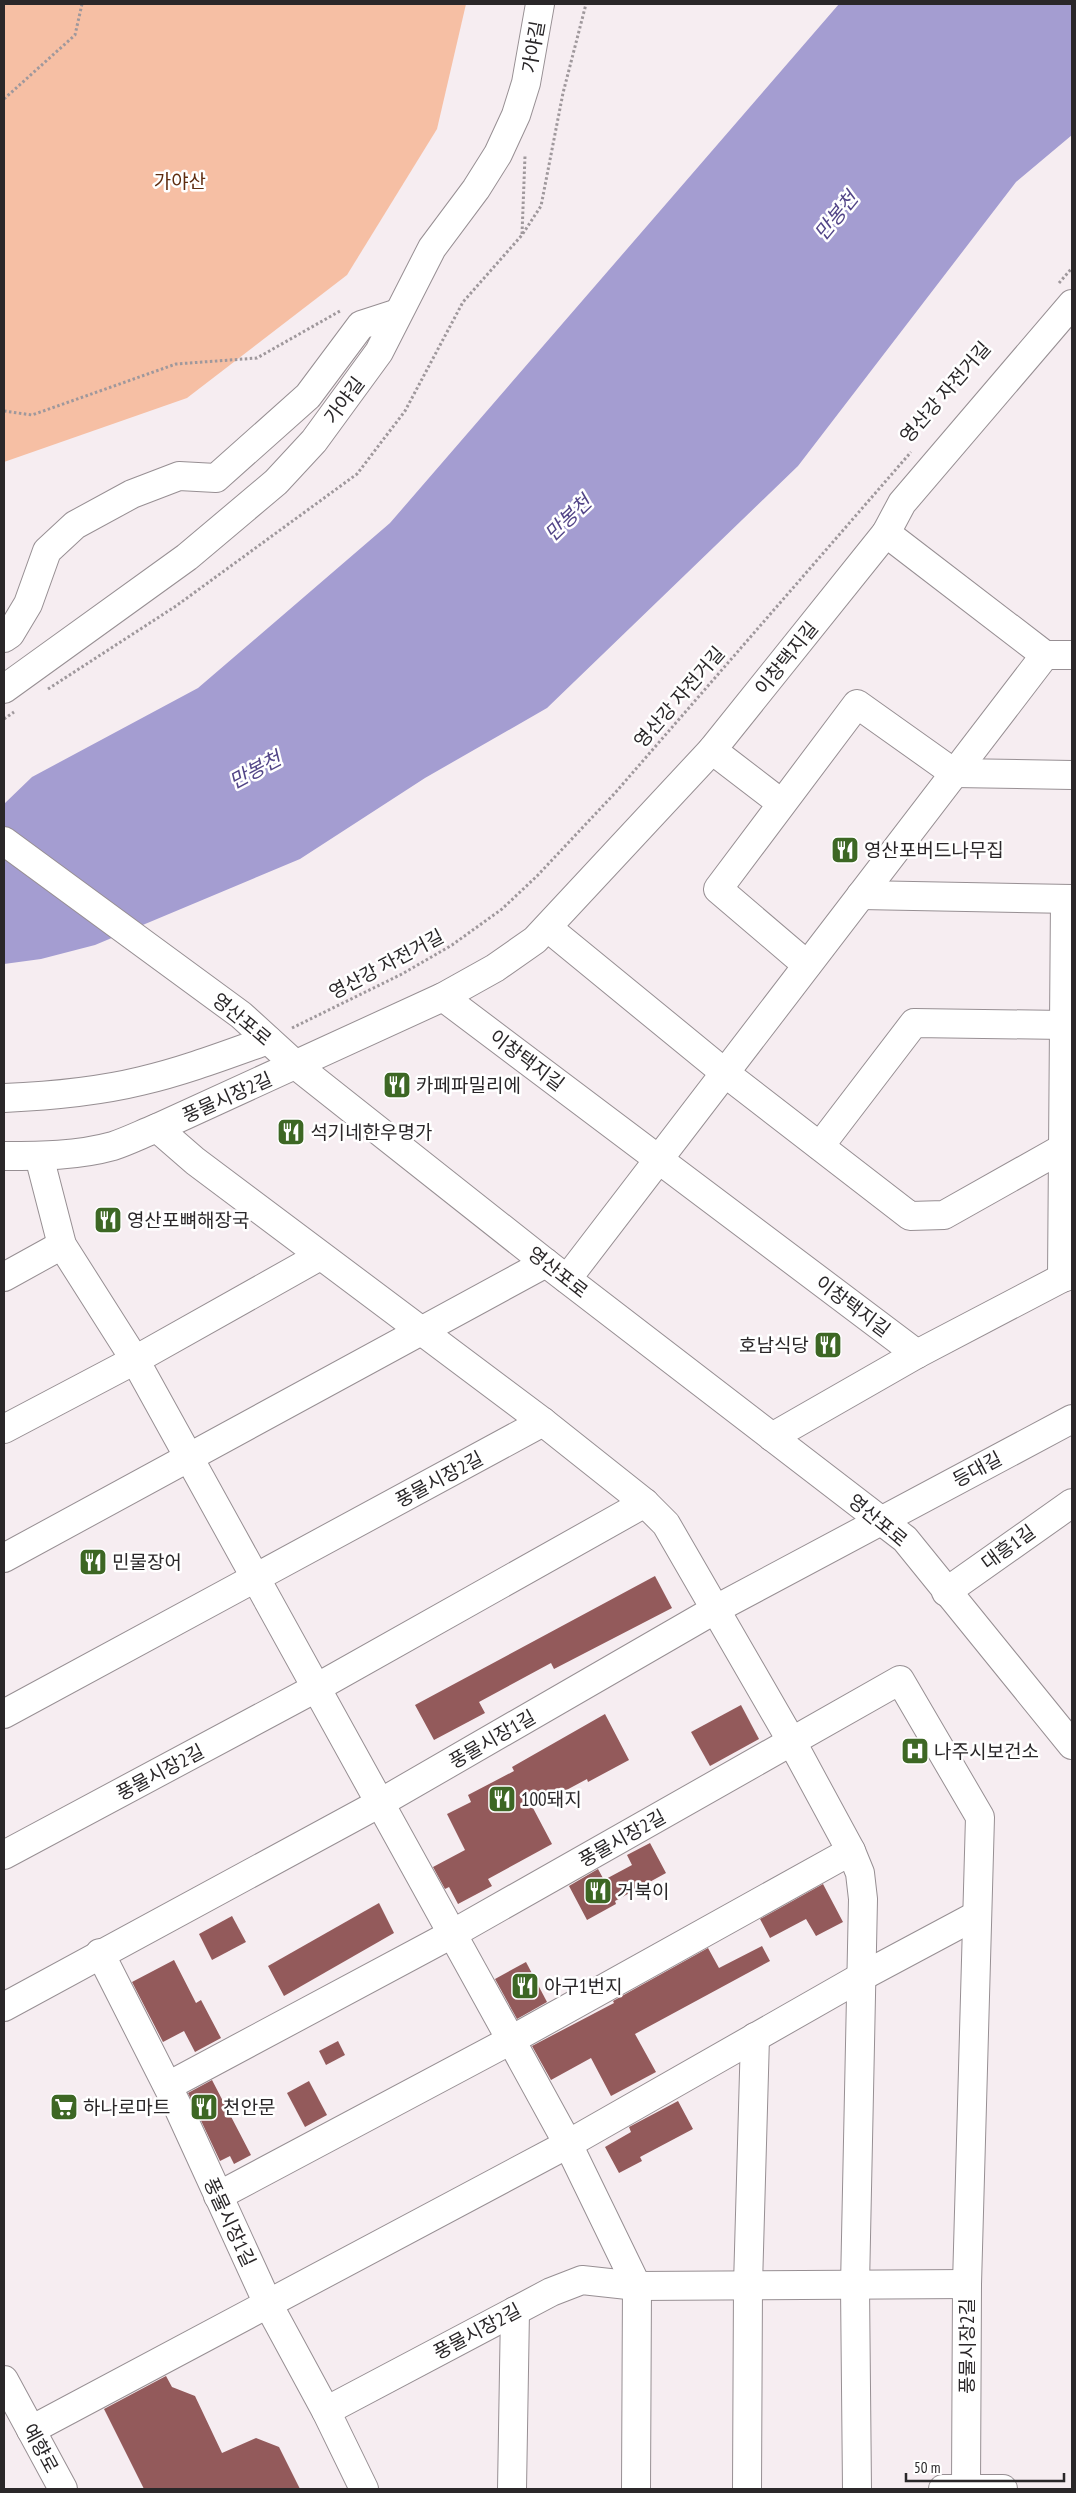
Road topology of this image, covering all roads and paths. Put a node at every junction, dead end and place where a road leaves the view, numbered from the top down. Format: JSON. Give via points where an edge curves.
{"nodes":[{"id":1,"x":82,"y":4,"type":"edge"},
{"id":2,"x":540,"y":4,"type":"edge"},
{"id":3,"x":586,"y":4,"type":"edge"},
{"id":4,"x":4,"y":99,"type":"edge"},
{"id":5,"x":525,"y":154,"type":"dead end"},
{"id":6,"x":522,"y":235,"type":"junction"},
{"id":7,"x":1072,"y":268,"type":"edge"},
{"id":8,"x":1065,"y":295,"type":"edge"},
{"id":9,"x":346,"y":308,"type":"dead end"},
{"id":10,"x":398,"y":313,"type":"junction"},
{"id":11,"x":4,"y":411,"type":"edge"},
{"id":12,"x":914,"y":448,"type":"dead end"},
{"id":13,"x":886,"y":533,"type":"junction"},
{"id":14,"x":4,"y":638,"type":"edge"},
{"id":15,"x":1045,"y":655,"type":"junction"},
{"id":16,"x":1072,"y":655,"type":"edge"},
{"id":17,"x":45,"y":692,"type":"dead end"},
{"id":18,"x":12,"y":699,"type":"edge"},
{"id":19,"x":4,"y":719,"type":"edge"},
{"id":20,"x":712,"y":750,"type":"junction"},
{"id":21,"x":954,"y":773,"type":"junction"},
{"id":22,"x":1072,"y":775,"type":"edge"},
{"id":23,"x":781,"y":803,"type":"junction"},
{"id":24,"x":4,"y":841,"type":"edge"},
{"id":25,"x":861,"y":895,"type":"junction"},
{"id":26,"x":1069,"y":899,"type":"edge"},
{"id":27,"x":548,"y":928,"type":"junction"},
{"id":28,"x":807,"y":965,"type":"junction"},
{"id":29,"x":443,"y":997,"type":"junction"},
{"id":30,"x":1064,"y":1025,"type":"junction"},
{"id":31,"x":268,"y":1040,"type":"junction"},
{"id":32,"x":296,"y":1066,"type":"junction"},
{"id":33,"x":725,"y":1073,"type":"junction"},
{"id":34,"x":4,"y":1098,"type":"edge"},
{"id":35,"x":156,"y":1128,"type":"junction"},
{"id":36,"x":820,"y":1146,"type":"junction"},
{"id":37,"x":1063,"y":1148,"type":"junction"},
{"id":38,"x":4,"y":1156,"type":"edge"},
{"id":39,"x":39,"y":1156,"type":"junction"},
{"id":40,"x":659,"y":1159,"type":"junction"},
{"id":41,"x":62,"y":1245,"type":"junction"},
{"id":42,"x":320,"y":1256,"type":"junction"},
{"id":43,"x":557,"y":1271,"type":"junction"},
{"id":44,"x":1067,"y":1276,"type":"edge"},
{"id":45,"x":4,"y":1277,"type":"edge"},
{"id":46,"x":421,"y":1331,"type":"junction"},
{"id":47,"x":917,"y":1354,"type":"junction"},
{"id":48,"x":135,"y":1360,"type":"junction"},
{"id":49,"x":1072,"y":1418,"type":"edge"},
{"id":50,"x":544,"y":1422,"type":"junction"},
{"id":51,"x":4,"y":1430,"type":"edge"},
{"id":52,"x":772,"y":1437,"type":"junction"},
{"id":53,"x":189,"y":1458,"type":"junction"},
{"id":54,"x":645,"y":1503,"type":"junction"},
{"id":55,"x":1072,"y":1503,"type":"edge"},
{"id":56,"x":881,"y":1520,"type":"junction"},
{"id":57,"x":4,"y":1558,"type":"edge"},
{"id":58,"x":255,"y":1578,"type":"junction"},
{"id":59,"x":946,"y":1592,"type":"junction"},
{"id":60,"x":716,"y":1609,"type":"junction"},
{"id":61,"x":316,"y":1688,"type":"junction"},
{"id":62,"x":4,"y":1714,"type":"edge"},
{"id":63,"x":792,"y":1742,"type":"junction"},
{"id":64,"x":1072,"y":1745,"type":"edge"},
{"id":65,"x":380,"y":1803,"type":"junction"},
{"id":66,"x":851,"y":1851,"type":"junction"},
{"id":67,"x":4,"y":1855,"type":"edge"},
{"id":68,"x":977,"y":1914,"type":"junction"},
{"id":69,"x":452,"y":1934,"type":"junction"},
{"id":70,"x":100,"y":1953,"type":"junction"},
{"id":71,"x":861,"y":1977,"type":"junction"},
{"id":72,"x":4,"y":2007,"type":"edge"},
{"id":73,"x":755,"y":2037,"type":"junction"},
{"id":74,"x":511,"y":2040,"type":"junction"},
{"id":75,"x":168,"y":2086,"type":"junction"},
{"id":76,"x":568,"y":2144,"type":"junction"},
{"id":77,"x":218,"y":2196,"type":"junction"},
{"id":78,"x":967,"y":2284,"type":"junction"},
{"id":79,"x":748,"y":2285,"type":"junction"},
{"id":80,"x":636,"y":2286,"type":"junction"},
{"id":81,"x":855,"y":2286,"type":"junction"},
{"id":82,"x":268,"y":2304,"type":"junction"},
{"id":83,"x":515,"y":2311,"type":"junction"},
{"id":84,"x":4,"y":2380,"type":"edge"},
{"id":85,"x":326,"y":2411,"type":"junction"},
{"id":86,"x":31,"y":2430,"type":"junction"},
{"id":87,"x":63,"y":2489,"type":"edge"},
{"id":88,"x":364,"y":2489,"type":"edge"},
{"id":89,"x":512,"y":2489,"type":"edge"},
{"id":90,"x":636,"y":2489,"type":"edge"},
{"id":91,"x":747,"y":2489,"type":"edge"},
{"id":92,"x":857,"y":2489,"type":"edge"},
{"id":93,"x":942,"y":2489,"type":"edge"},
{"id":94,"x":966,"y":2489,"type":"edge"},
{"id":95,"x":1003,"y":2489,"type":"edge"}],
"edges":[{"from":1,"to":4,"type":"path","via":[[75,36]]},
{"from":2,"to":10,"type":"street","name":"가야길","via":[[534,49],[516,115],[498,154],[432,248]]},
{"from":3,"to":6,"type":"path","via":[[563,93],[541,206]]},
{"from":5,"to":6,"type":"path"},
{"from":6,"to":17,"type":"path","via":[[463,302],[405,411],[357,474],[176,606]]},
{"from":7,"to":8,"type":"path"},
{"from":8,"to":13,"type":"street","name":"이창택지길","via":[[902,503]]},
{"from":9,"to":11,"type":"path","via":[[257,358],[176,364],[32,415]]},
{"from":10,"to":14,"type":"street","via":[[361,325],[308,396],[216,478],[179,476],[132,494],[75,525],[47,551],[28,604],[10,634]]},
{"from":10,"to":18,"type":"street","name":"가야길","via":[[379,352],[350,394],[314,441],[276,482]]},
{"from":12,"to":31,"type":"path","name":"영산강 자전거길","via":[[615,793],[502,909],[452,945],[402,974]]},
{"from":13,"to":15,"type":"street"},
{"from":13,"to":20,"type":"street","name":"이창택지길"},
{"from":15,"to":16,"type":"street"},
{"from":15,"to":21,"type":"street"},
{"from":18,"to":19,"type":"path"},
{"from":20,"to":23,"type":"street"},
{"from":20,"to":27,"type":"street","name":"이창택지길"},
{"from":21,"to":22,"type":"street"},
{"from":21,"to":23,"type":"street","via":[[858,704]]},
{"from":21,"to":25,"type":"street"},
{"from":23,"to":28,"type":"street","via":[[718,889]]},
{"from":24,"to":31,"type":"street","name":"영산포로","via":[[241,1015]]},
{"from":25,"to":26,"type":"street"},
{"from":25,"to":28,"type":"street"},
{"from":26,"to":30,"type":"street"},
{"from":27,"to":29,"type":"street","name":"이창택지길","via":[[495,968]]},
{"from":27,"to":33,"type":"street"},
{"from":28,"to":33,"type":"street"},
{"from":29,"to":32,"type":"street","name":"이창택지길"},
{"from":29,"to":40,"type":"street","name":"이창택지길"},
{"from":30,"to":36,"type":"street","via":[[914,1023]]},
{"from":30,"to":37,"type":"street"},
{"from":31,"to":32,"type":"street","name":"영산포로"},
{"from":31,"to":34,"type":"street","via":[[140,1082],[68,1094]]},
{"from":32,"to":35,"type":"street","name":"풍물시장2길"},
{"from":32,"to":43,"type":"street","name":"영산포로"},
{"from":33,"to":36,"type":"street"},
{"from":33,"to":40,"type":"street"},
{"from":35,"to":39,"type":"street","name":"풍물시장2길","via":[[113,1146]]},
{"from":35,"to":42,"type":"street","name":"풍물시장2길"},
{"from":36,"to":37,"type":"street","via":[[910,1216],[944,1215]]},
{"from":37,"to":44,"type":"street"},
{"from":38,"to":39,"type":"street","name":"풍물시장2길"},
{"from":39,"to":41,"type":"street"},
{"from":40,"to":43,"type":"street"},
{"from":40,"to":47,"type":"street","name":"이창택지길"},
{"from":41,"to":45,"type":"street"},
{"from":41,"to":48,"type":"street"},
{"from":42,"to":46,"type":"street","name":"풍물시장2길"},
{"from":42,"to":48,"type":"street"},
{"from":43,"to":46,"type":"street"},
{"from":43,"to":52,"type":"street","name":"영산포로"},
{"from":44,"to":47,"type":"street"},
{"from":46,"to":50,"type":"street","name":"풍물시장2길"},
{"from":46,"to":53,"type":"street"},
{"from":47,"to":52,"type":"street"},
{"from":48,"to":51,"type":"street"},
{"from":48,"to":53,"type":"street"},
{"from":49,"to":56,"type":"street","name":"등대길"},
{"from":50,"to":54,"type":"street","name":"풍물시장2길"},
{"from":50,"to":58,"type":"street","name":"풍물시장2길"},
{"from":52,"to":56,"type":"street","name":"영산포로"},
{"from":53,"to":57,"type":"street"},
{"from":53,"to":58,"type":"street"},
{"from":54,"to":60,"type":"street","name":"풍물시장2길","via":[[666,1524]]},
{"from":54,"to":61,"type":"street","name":"풍물시장2길"},
{"from":55,"to":59,"type":"street","name":"대흥1길"},
{"from":56,"to":59,"type":"street","name":"영산포로","via":[[904,1539]]},
{"from":56,"to":60,"type":"street","name":"풍물시장1길"},
{"from":58,"to":61,"type":"street"},
{"from":58,"to":62,"type":"street","name":"풍물시장2길"},
{"from":59,"to":64,"type":"street","name":"영산포로"},
{"from":60,"to":63,"type":"street","name":"풍물시장2길"},
{"from":60,"to":65,"type":"street","name":"풍물시장1길"},
{"from":61,"to":65,"type":"street"},
{"from":61,"to":67,"type":"street","name":"풍물시장2길"},
{"from":63,"to":66,"type":"street","name":"풍물시장2길"},
{"from":63,"to":68,"type":"street","via":[[900,1680],[980,1817]]},
{"from":63,"to":69,"type":"street","name":"풍물시장2길"},
{"from":65,"to":69,"type":"street"},
{"from":65,"to":70,"type":"street","name":"풍물시장1길"},
{"from":66,"to":71,"type":"street","name":"풍물시장2길","via":[[860,1872],[863,1899]]},
{"from":66,"to":74,"type":"street"},
{"from":68,"to":71,"type":"street"},
{"from":68,"to":78,"type":"street"},
{"from":69,"to":74,"type":"street"},
{"from":69,"to":75,"type":"street","name":"풍물시장2길"},
{"from":70,"to":72,"type":"street","name":"풍물시장1길"},
{"from":70,"to":75,"type":"street","name":"풍물시장1길"},
{"from":71,"to":73,"type":"street"},
{"from":71,"to":81,"type":"street","name":"풍물시장2길"},
{"from":73,"to":76,"type":"street"},
{"from":73,"to":79,"type":"street"},
{"from":74,"to":76,"type":"street"},
{"from":74,"to":77,"type":"street"},
{"from":75,"to":77,"type":"street","name":"풍물시장1길"},
{"from":76,"to":80,"type":"street"},
{"from":76,"to":82,"type":"street"},
{"from":77,"to":82,"type":"street","name":"풍물시장1길"},
{"from":78,"to":81,"type":"street","name":"풍물시장2길"},
{"from":78,"to":94,"type":"street","name":"풍물시장2길"},
{"from":79,"to":80,"type":"street","name":"풍물시장2길"},
{"from":79,"to":81,"type":"street","name":"풍물시장2길"},
{"from":79,"to":91,"type":"street"},
{"from":80,"to":83,"type":"street","name":"풍물시장2길","via":[[582,2280]]},
{"from":80,"to":90,"type":"street"},
{"from":81,"to":92,"type":"street","name":"풍물시장2길"},
{"from":82,"to":85,"type":"street","name":"풍물시장1길"},
{"from":82,"to":86,"type":"street"},
{"from":83,"to":85,"type":"street","name":"풍물시장2길"},
{"from":83,"to":89,"type":"street"},
{"from":84,"to":86,"type":"street","name":"예향로"},
{"from":85,"to":88,"type":"street","name":"풍물시장1길"},
{"from":86,"to":87,"type":"street","name":"예향로"},
{"from":93,"to":94,"type":"street"},
{"from":94,"to":95,"type":"street"}]}
